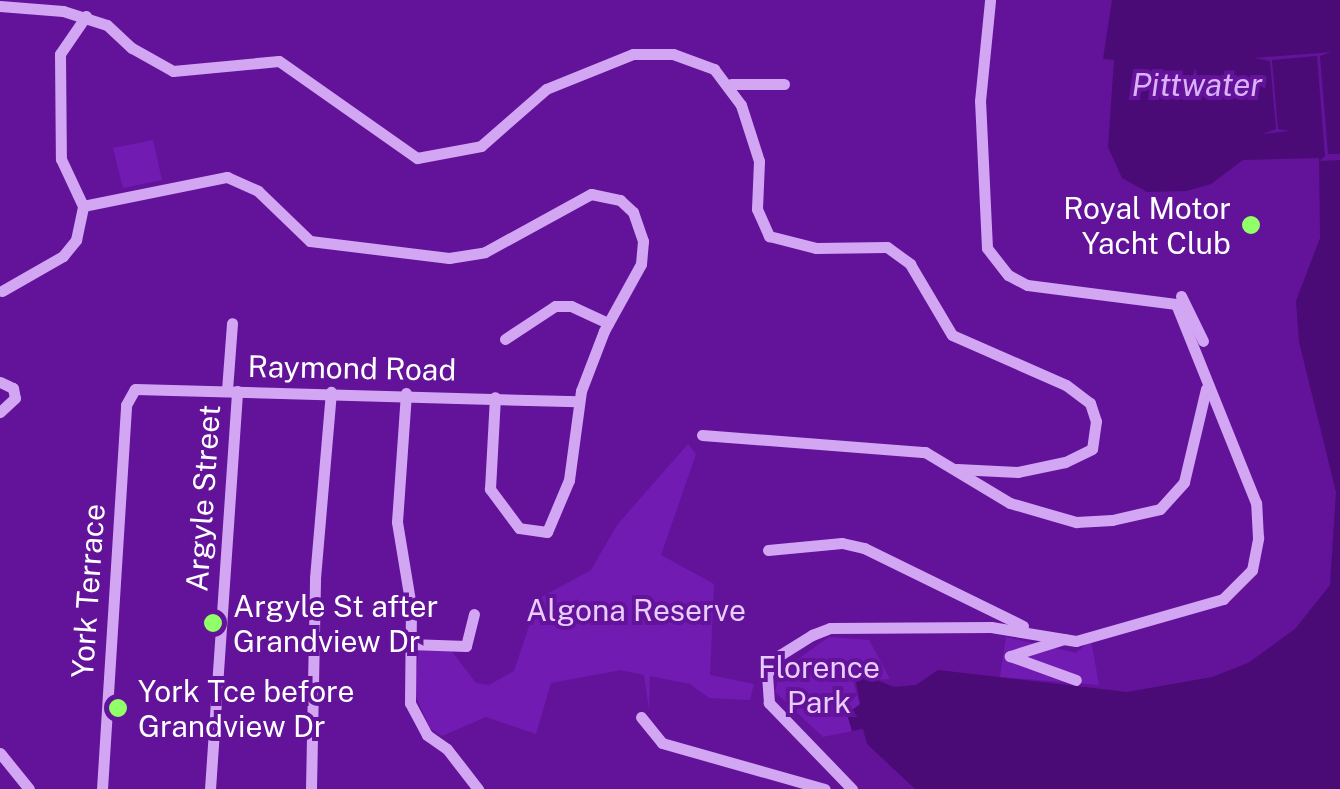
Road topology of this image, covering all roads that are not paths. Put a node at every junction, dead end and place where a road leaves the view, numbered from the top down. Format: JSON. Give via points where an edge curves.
{"nodes":[{"id":1,"x":990,"y":0,"type":"edge"},
{"id":2,"x":0,"y":6,"type":"edge"},
{"id":3,"x":86,"y":16,"type":"junction"},
{"id":4,"x":730,"y":84,"type":"junction"},
{"id":5,"x":784,"y":84,"type":"dead end"},
{"id":6,"x":82,"y":206,"type":"junction"},
{"id":7,"x":2,"y":291,"type":"edge"},
{"id":8,"x":1181,"y":296,"type":"dead end"},
{"id":9,"x":232,"y":323,"type":"dead end"},
{"id":10,"x":608,"y":323,"type":"junction"},
{"id":11,"x":1201,"y":331,"type":"dead end"},
{"id":12,"x":505,"y":338,"type":"dead end"},
{"id":13,"x":0,"y":382,"type":"edge"},
{"id":14,"x":1206,"y":389,"type":"junction"},
{"id":15,"x":232,"y":390,"type":"junction"},
{"id":16,"x":331,"y":392,"type":"junction"},
{"id":17,"x":406,"y":393,"type":"junction"},
{"id":18,"x":128,"y":396,"type":"joint"},
{"id":19,"x":495,"y":397,"type":"junction"},
{"id":20,"x":578,"y":401,"type":"junction"},
{"id":21,"x":0,"y":412,"type":"edge"},
{"id":22,"x":702,"y":436,"type":"dead end"},
{"id":23,"x":956,"y":469,"type":"junction"},
{"id":24,"x":768,"y":550,"type":"dead end"},
{"id":25,"x":474,"y":614,"type":"dead end"},
{"id":26,"x":1028,"y":628,"type":"junction"},
{"id":27,"x":1064,"y":640,"type":"junction"},
{"id":28,"x":409,"y":644,"type":"junction"},
{"id":29,"x":1076,"y":680,"type":"dead end"},
{"id":30,"x":641,"y":717,"type":"dead end"},
{"id":31,"x":0,"y":753,"type":"edge"},
{"id":32,"x":29,"y":789,"type":"edge"},
{"id":33,"x":102,"y":789,"type":"edge"},
{"id":34,"x":210,"y":789,"type":"edge"},
{"id":35,"x":311,"y":789,"type":"edge"},
{"id":36,"x":478,"y":789,"type":"edge"},
{"id":37,"x":825,"y":789,"type":"edge"},
{"id":38,"x":852,"y":789,"type":"edge"}],
"edges":[{"from":1,"to":14,"type":"street","via":[[980,101],[987,248],[1008,276],[1027,285],[1176,304]]},
{"from":2,"to":3,"type":"street"},
{"from":3,"to":4,"type":"street","via":[[173,71],[283,63],[416,158],[482,146],[546,89],[632,54],[673,54],[714,69]]},
{"from":3,"to":6,"type":"street","via":[[60,54],[62,159]]},
{"from":4,"to":5,"type":"street"},
{"from":4,"to":23,"type":"street","via":[[760,162],[757,209],[769,236],[816,248],[887,247],[910,264],[952,335],[1066,384],[1090,403],[1096,421],[1092,448],[1065,462],[1018,472]]},
{"from":6,"to":7,"type":"street","via":[[76,240],[63,256]]},
{"from":6,"to":10,"type":"street","via":[[227,177],[258,190],[310,241],[468,258],[573,200],[603,194],[634,212],[643,241],[642,264]]},
{"from":8,"to":11,"type":"street"},
{"from":9,"to":15,"type":"street","name":"Argyle Street"},
{"from":10,"to":12,"type":"street","via":[[555,306]]},
{"from":10,"to":20,"type":"street"},
{"from":13,"to":21,"type":"street","via":[[13,388],[15,398]]},
{"from":14,"to":23,"type":"street","via":[[1184,482],[1160,509],[1112,520],[1053,518],[1010,503]]},
{"from":14,"to":27,"type":"street","via":[[1256,503],[1252,570],[1223,599]]},
{"from":15,"to":16,"type":"street","name":"Raymond Road"},
{"from":15,"to":18,"type":"street","name":"Raymond Road","via":[[155,386]]},
{"from":15,"to":34,"type":"street","name":"Argyle Street"},
{"from":16,"to":17,"type":"street","name":"Raymond Road"},
{"from":16,"to":35,"type":"street","via":[[316,578]]},
{"from":17,"to":19,"type":"street","name":"Raymond Road"},
{"from":17,"to":28,"type":"street","via":[[397,522],[411,607]]},
{"from":18,"to":33,"type":"street","name":"York Terrace"},
{"from":19,"to":20,"type":"street","name":"Raymond Road"},
{"from":19,"to":20,"type":"street","via":[[490,489],[519,528],[536,534],[558,517]]},
{"from":22,"to":23,"type":"street","via":[[925,452]]},
{"from":24,"to":26,"type":"street","via":[[842,542],[864,548]]},
{"from":25,"to":28,"type":"street","via":[[466,646]]},
{"from":26,"to":27,"type":"street"},
{"from":26,"to":38,"type":"street","via":[[830,628],[780,655],[767,674],[769,703]]},
{"from":27,"to":29,"type":"street","via":[[1010,656]]},
{"from":28,"to":36,"type":"street","via":[[416,721]]},
{"from":30,"to":37,"type":"street","via":[[662,744]]},
{"from":31,"to":32,"type":"street"}]}
